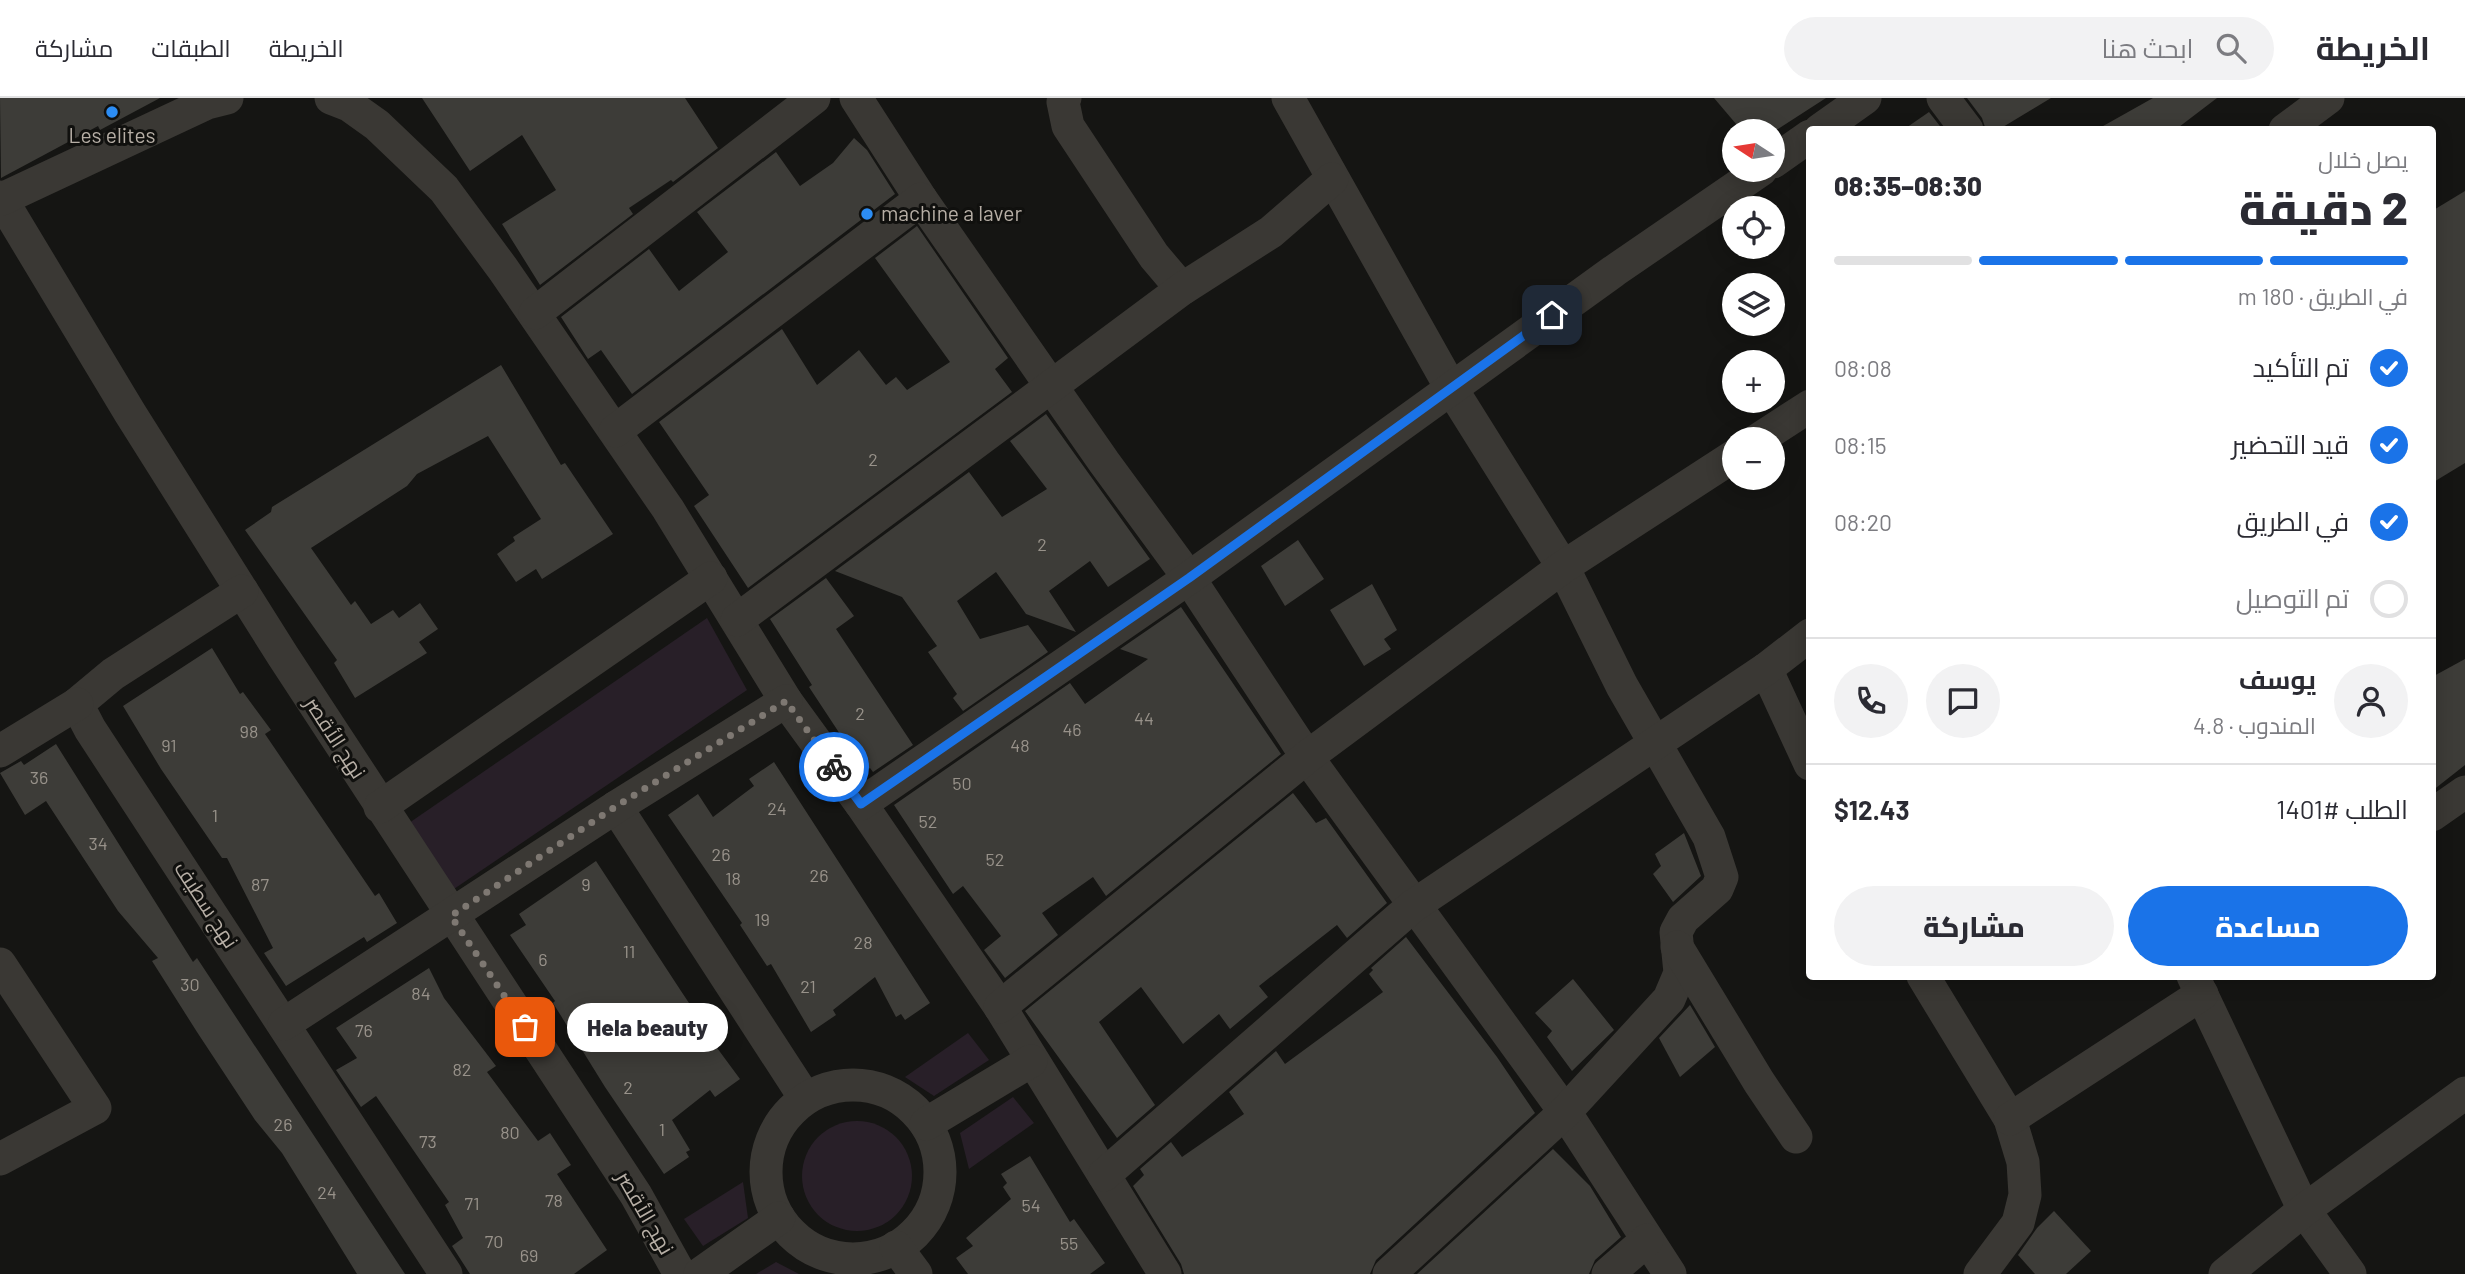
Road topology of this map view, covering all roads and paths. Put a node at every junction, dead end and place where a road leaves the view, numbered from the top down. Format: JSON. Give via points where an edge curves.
{"nodes":[{"id":1,"x":227,"y":98,"type":"edge"},
{"id":2,"x":331,"y":98,"type":"edge"},
{"id":3,"x":814,"y":98,"type":"edge"},
{"id":4,"x":856,"y":98,"type":"edge"},
{"id":5,"x":1065,"y":98,"type":"edge"},
{"id":6,"x":1288,"y":98,"type":"edge"},
{"id":7,"x":1865,"y":98,"type":"edge"},
{"id":8,"x":1943,"y":98,"type":"edge"},
{"id":9,"x":2328,"y":98,"type":"edge"},
{"id":10,"x":1826,"y":126,"type":"edge"},
{"id":11,"x":1964,"y":126,"type":"edge"},
{"id":12,"x":2290,"y":126,"type":"edge"},
{"id":13,"x":1806,"y":139,"type":"edge"},
{"id":14,"x":1785,"y":154,"type":"edge"},
{"id":15,"x":1332,"y":179,"type":"junction"},
{"id":16,"x":1744,"y":182,"type":"edge"},
{"id":17,"x":1,"y":198,"type":"edge"},
{"id":18,"x":921,"y":200,"type":"junction"},
{"id":19,"x":1182,"y":289,"type":"junction"},
{"id":20,"x":535,"y":313,"type":"junction"},
{"id":21,"x":1051,"y":385,"type":"junction"},
{"id":22,"x":1451,"y":388,"type":"junction"},
{"id":23,"x":1806,"y":409,"type":"edge"},
{"id":24,"x":1778,"y":427,"type":"edge"},
{"id":25,"x":615,"y":431,"type":"junction"},
{"id":26,"x":1722,"y":464,"type":"edge"},
{"id":27,"x":1563,"y":567,"type":"junction"},
{"id":28,"x":711,"y":578,"type":"junction"},
{"id":29,"x":1189,"y":578,"type":"junction"},
{"id":30,"x":242,"y":591,"type":"junction"},
{"id":31,"x":737,"y":620,"type":"junction"},
{"id":32,"x":1806,"y":638,"type":"edge"},
{"id":33,"x":1766,"y":669,"type":"junction"},
{"id":34,"x":786,"y":701,"type":"junction"},
{"id":35,"x":76,"y":704,"type":"junction"},
{"id":36,"x":1653,"y":742,"type":"junction"},
{"id":37,"x":0,"y":751,"type":"edge"},
{"id":38,"x":1806,"y":755,"type":"edge"},
{"id":39,"x":1307,"y":757,"type":"junction"},
{"id":40,"x":2465,"y":792,"type":"edge"},
{"id":41,"x":861,"y":804,"type":"junction"},
{"id":42,"x":380,"y":807,"type":"junction"},
{"id":43,"x":615,"y":807,"type":"junction"},
{"id":44,"x":2436,"y":812,"type":"edge"},
{"id":45,"x":1413,"y":906,"type":"junction"},
{"id":46,"x":451,"y":916,"type":"junction"},
{"id":47,"x":1675,"y":945,"type":"junction"},
{"id":48,"x":0,"y":964,"type":"edge"},
{"id":49,"x":1925,"y":980,"type":"edge"},
{"id":50,"x":2199,"y":982,"type":"edge"},
{"id":51,"x":1000,"y":1007,"type":"junction"},
{"id":52,"x":284,"y":1024,"type":"junction"},
{"id":53,"x":1031,"y":1060,"type":"junction"},
{"id":54,"x":2465,"y":1093,"type":"edge"},
{"id":55,"x":806,"y":1098,"type":"junction"},
{"id":56,"x":1565,"y":1112,"type":"junction"},
{"id":57,"x":2010,"y":1119,"type":"junction"},
{"id":58,"x":926,"y":1124,"type":"junction"},
{"id":59,"x":1796,"y":1137,"type":"dead end"},
{"id":60,"x":0,"y":1158,"type":"edge"},
{"id":61,"x":1104,"y":1175,"type":"junction"},
{"id":62,"x":2304,"y":1210,"type":"junction"},
{"id":63,"x":779,"y":1218,"type":"junction"},
{"id":64,"x":1647,"y":1240,"type":"junction"},
{"id":65,"x":895,"y":1247,"type":"junction"},
{"id":66,"x":446,"y":1274,"type":"edge"},
{"id":67,"x":680,"y":1274,"type":"edge"},
{"id":68,"x":700,"y":1274,"type":"edge"},
{"id":69,"x":916,"y":1274,"type":"edge"},
{"id":70,"x":1166,"y":1274,"type":"edge"},
{"id":71,"x":1389,"y":1274,"type":"edge"},
{"id":72,"x":1608,"y":1274,"type":"edge"},
{"id":73,"x":1670,"y":1274,"type":"edge"},
{"id":74,"x":1980,"y":1274,"type":"edge"},
{"id":75,"x":2225,"y":1274,"type":"edge"},
{"id":76,"x":2350,"y":1274,"type":"edge"}],
"edges":[{"from":1,"to":17,"type":"street","via":[[207,103]]},
{"from":2,"to":20,"type":"street","via":[[377,125],[444,189]]},
{"from":3,"to":20,"type":"street"},
{"from":4,"to":18,"type":"street"},
{"from":5,"to":19,"type":"street","via":[[1068,126],[1154,256]]},
{"from":6,"to":15,"type":"street"},
{"from":7,"to":10,"type":"street"},
{"from":8,"to":11,"type":"street"},
{"from":9,"to":12,"type":"street"},
{"from":13,"to":14,"type":"street"},
{"from":15,"to":19,"type":"street","via":[[1271,232]]},
{"from":15,"to":22,"type":"street"},
{"from":16,"to":22,"type":"street"},
{"from":17,"to":30,"type":"street","name":"نهج الأقصر"},
{"from":18,"to":21,"type":"street"},
{"from":18,"to":25,"type":"street"},
{"from":19,"to":21,"type":"street"},
{"from":20,"to":25,"type":"street"},
{"from":21,"to":29,"type":"street"},
{"from":21,"to":31,"type":"street"},
{"from":22,"to":27,"type":"street"},
{"from":22,"to":29,"type":"street"},
{"from":23,"to":24,"type":"street"},
{"from":25,"to":28,"type":"street"},
{"from":26,"to":27,"type":"street"},
{"from":27,"to":36,"type":"street"},
{"from":27,"to":39,"type":"street"},
{"from":28,"to":31,"type":"street"},
{"from":28,"to":42,"type":"street"},
{"from":29,"to":39,"type":"street"},
{"from":29,"to":41,"type":"street"},
{"from":30,"to":35,"type":"street","via":[[113,674]]},
{"from":30,"to":42,"type":"street","name":"نهج الأقصر"},
{"from":31,"to":34,"type":"street"},
{"from":32,"to":33,"type":"street"},
{"from":33,"to":36,"type":"street"},
{"from":33,"to":38,"type":"street"},
{"from":34,"to":41,"type":"street"},
{"from":34,"to":43,"type":"street"},
{"from":35,"to":37,"type":"street"},
{"from":35,"to":52,"type":"street","name":"نهج سطيف"},
{"from":36,"to":45,"type":"street"},
{"from":36,"to":47,"type":"street","via":[[1709,837],[1722,877],[1710,898],[1683,919]]},
{"from":39,"to":45,"type":"street"},
{"from":39,"to":51,"type":"street"},
{"from":40,"to":44,"type":"street"},
{"from":41,"to":51,"type":"street"},
{"from":42,"to":46,"type":"street","name":"نهج الأقصر"},
{"from":43,"to":46,"type":"street"},
{"from":43,"to":55,"type":"street"},
{"from":45,"to":56,"type":"street"},
{"from":45,"to":61,"type":"street"},
{"from":46,"to":52,"type":"street"},
{"from":46,"to":67,"type":"street","name":"نهج الأقصر","via":[[636,1195]]},
{"from":47,"to":56,"type":"street","via":[[1680,973],[1669,999]]},
{"from":47,"to":59,"type":"street"},
{"from":48,"to":60,"type":"street","via":[[96,1108]]},
{"from":49,"to":57,"type":"street"},
{"from":50,"to":57,"type":"street"},
{"from":50,"to":62,"type":"street"},
{"from":51,"to":53,"type":"street"},
{"from":52,"to":66,"type":"street","name":"نهج سطيف"},
{"from":53,"to":58,"type":"street"},
{"from":53,"to":61,"type":"street"},
{"from":54,"to":62,"type":"street"},
{"from":55,"to":58,"type":"street","via":[[831,1087],[871,1087],[908,1104]]},
{"from":55,"to":63,"type":"street","via":[[775,1131],[768,1153],[769,1197]]},
{"from":56,"to":64,"type":"street"},
{"from":56,"to":71,"type":"street"},
{"from":57,"to":74,"type":"street","via":[[2023,1163],[2025,1195],[2018,1223]]},
{"from":58,"to":65,"type":"street","via":[[940,1169],[937,1192],[914,1233]]},
{"from":61,"to":70,"type":"street"},
{"from":62,"to":75,"type":"street"},
{"from":62,"to":76,"type":"street"},
{"from":63,"to":65,"type":"street","via":[[802,1241],[831,1256],[875,1256]]},
{"from":63,"to":68,"type":"street"},
{"from":64,"to":72,"type":"street"},
{"from":64,"to":73,"type":"street"},
{"from":65,"to":69,"type":"street"}]}
